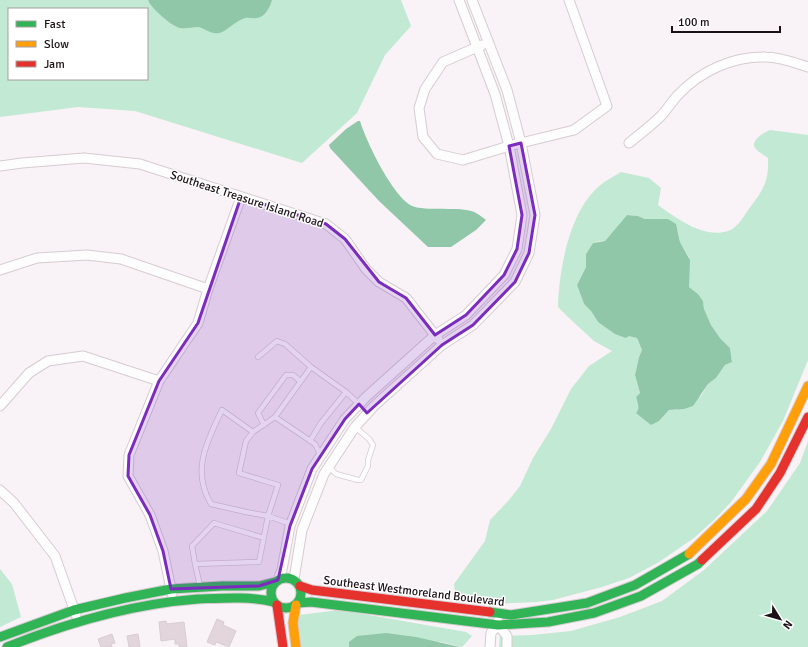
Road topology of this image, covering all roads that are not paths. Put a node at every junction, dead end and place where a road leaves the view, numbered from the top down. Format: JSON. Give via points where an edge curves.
{"nodes":[{"id":1,"x":459,"y":0,"type":"edge"},
{"id":2,"x":472,"y":0,"type":"edge"},
{"id":3,"x":569,"y":0,"type":"edge"},
{"id":4,"x":488,"y":42,"type":"junction"},
{"id":5,"x":476,"y":47,"type":"junction"},
{"id":6,"x":808,"y":67,"type":"edge"},
{"id":7,"x":521,"y":143,"type":"junction"},
{"id":8,"x":629,"y":143,"type":"dead end"},
{"id":9,"x":509,"y":146,"type":"junction"},
{"id":10,"x":0,"y":166,"type":"edge"},
{"id":11,"x":241,"y":197,"type":"junction"},
{"id":12,"x":0,"y":270,"type":"edge"},
{"id":13,"x":504,"y":275,"type":"junction"},
{"id":14,"x":515,"y":282,"type":"junction"},
{"id":15,"x":208,"y":289,"type":"junction"},
{"id":16,"x":435,"y":335,"type":"junction"},
{"id":17,"x":442,"y":345,"type":"junction"},
{"id":18,"x":258,"y":357,"type":"dead end"},
{"id":19,"x":311,"y":367,"type":"junction"},
{"id":20,"x":159,"y":381,"type":"junction"},
{"id":21,"x":300,"y":382,"type":"junction"},
{"id":22,"x":808,"y":386,"type":"edge"},
{"id":23,"x":346,"y":392,"type":"junction"},
{"id":24,"x":359,"y":404,"type":"junction"},
{"id":25,"x":0,"y":406,"type":"edge"},
{"id":26,"x":367,"y":413,"type":"junction"},
{"id":27,"x":275,"y":417,"type":"junction"},
{"id":28,"x":808,"y":417,"type":"edge"},
{"id":29,"x":264,"y":425,"type":"junction"},
{"id":30,"x":355,"y":427,"type":"junction"},
{"id":31,"x":253,"y":432,"type":"junction"},
{"id":32,"x":310,"y":441,"type":"junction"},
{"id":33,"x":321,"y":456,"type":"junction"},
{"id":34,"x":329,"y":467,"type":"junction"},
{"id":35,"x":0,"y":490,"type":"edge"},
{"id":36,"x":268,"y":516,"type":"junction"},
{"id":37,"x":291,"y":524,"type":"junction"},
{"id":38,"x":303,"y":527,"type":"junction"},
{"id":39,"x":264,"y":538,"type":"junction"},
{"id":40,"x":195,"y":564,"type":"junction"},
{"id":41,"x":276,"y":581,"type":"junction"},
{"id":42,"x":297,"y":583,"type":"junction"},
{"id":43,"x":200,"y":587,"type":"junction"},
{"id":44,"x":171,"y":589,"type":"junction"},
{"id":45,"x":173,"y":600,"type":"junction"},
{"id":46,"x":276,"y":604,"type":"junction"},
{"id":47,"x":297,"y":604,"type":"junction"},
{"id":48,"x":74,"y":610,"type":"junction"},
{"id":49,"x":498,"y":613,"type":"junction"},
{"id":50,"x":78,"y":620,"type":"junction"},
{"id":51,"x":498,"y":625,"type":"junction"},
{"id":52,"x":0,"y":637,"type":"edge"},
{"id":53,"x":7,"y":647,"type":"edge"},
{"id":54,"x":283,"y":647,"type":"edge"},
{"id":55,"x":296,"y":647,"type":"edge"},
{"id":56,"x":490,"y":647,"type":"edge"},
{"id":57,"x":507,"y":647,"type":"edge"}],
"edges":[{"from":1,"to":5,"type":"street"},
{"from":2,"to":4,"type":"street"},
{"from":3,"to":7,"type":"street","via":[[608,106],[574,130]]},
{"from":4,"to":5,"type":"street"},
{"from":4,"to":7,"type":"street","via":[[507,90]]},
{"from":5,"to":9,"type":"street","via":[[495,94]]},
{"from":5,"to":9,"type":"street","via":[[443,62],[425,89],[419,108],[423,137],[437,154],[463,160]]},
{"from":6,"to":8,"type":"street","via":[[767,57],[739,59],[716,67],[698,77],[661,116]]},
{"from":7,"to":9,"type":"street"},
{"from":7,"to":14,"type":"street","via":[[535,214],[529,253]]},
{"from":9,"to":13,"type":"street","via":[[522,215],[517,249]]},
{"from":10,"to":11,"type":"street","name":"Southeast Treasure Island Road","via":[[84,158],[140,164]]},
{"from":11,"to":15,"type":"street"},
{"from":11,"to":16,"type":"street","name":"Southeast Treasure Island Road","via":[[326,224],[345,239],[366,270],[379,282],[406,298]]},
{"from":12,"to":15,"type":"street","via":[[37,258],[87,255],[121,259]]},
{"from":13,"to":14,"type":"street"},
{"from":13,"to":16,"type":"street","via":[[466,315]]},
{"from":14,"to":17,"type":"street","via":[[473,325]]},
{"from":15,"to":20,"type":"street","via":[[198,323]]},
{"from":16,"to":17,"type":"street","name":"Southeast Treasure Island Road"},
{"from":16,"to":24,"type":"street"},
{"from":17,"to":26,"type":"street"},
{"from":18,"to":19,"type":"lane","via":[[277,340]]},
{"from":19,"to":21,"type":"lane"},
{"from":19,"to":23,"type":"lane"},
{"from":20,"to":25,"type":"street","via":[[83,356],[48,361],[29,373]]},
{"from":20,"to":44,"type":"street","via":[[129,454],[128,476],[150,515],[163,552]]},
{"from":21,"to":27,"type":"lane"},
{"from":21,"to":29,"type":"lane","via":[[293,375],[286,375],[258,413]]},
{"from":22,"to":49,"type":"street","name":"Southeast Westmoreland Boulevard","via":[[771,464],[751,493],[691,553],[635,585],[587,603],[511,614]]},
{"from":23,"to":24,"type":"lane"},
{"from":23,"to":32,"type":"lane"},
{"from":24,"to":26,"type":"street"},
{"from":24,"to":33,"type":"street","via":[[345,419]]},
{"from":26,"to":30,"type":"street"},
{"from":27,"to":29,"type":"lane"},
{"from":27,"to":32,"type":"lane"},
{"from":28,"to":51,"type":"street","name":"Southeast Westmoreland Boulevard","via":[[780,473],[756,509],[698,564],[641,596],[594,613],[548,622]]},
{"from":29,"to":31,"type":"lane"},
{"from":30,"to":34,"type":"street"},
{"from":30,"to":34,"type":"lane","via":[[373,445],[368,466],[361,480],[336,474]]},
{"from":31,"to":36,"type":"lane","via":[[246,441],[239,473],[278,485]]},
{"from":31,"to":36,"type":"lane","via":[[222,410],[207,441],[201,479],[205,494],[212,504]]},
{"from":32,"to":33,"type":"lane","via":[[315,444]]},
{"from":33,"to":34,"type":"street"},
{"from":33,"to":37,"type":"street","via":[[312,469]]},
{"from":34,"to":38,"type":"street"},
{"from":35,"to":48,"type":"street","via":[[14,503],[55,556]]},
{"from":36,"to":37,"type":"lane"},
{"from":36,"to":39,"type":"lane"},
{"from":37,"to":38,"type":"street"},
{"from":37,"to":41,"type":"street","via":[[282,570]]},
{"from":38,"to":42,"type":"street"},
{"from":39,"to":40,"type":"lane","via":[[259,562]]},
{"from":39,"to":40,"type":"lane","via":[[214,523],[192,546]]},
{"from":40,"to":43,"type":"lane"},
{"from":41,"to":42,"type":"street","via":[[285,577]]},
{"from":41,"to":43,"type":"street","via":[[259,586]]},
{"from":41,"to":46,"type":"street","via":[[271,592]]},
{"from":42,"to":47,"type":"street","via":[[301,597]]},
{"from":42,"to":49,"type":"street","name":"Southeast Westmoreland Boulevard","via":[[320,591]]},
{"from":43,"to":44,"type":"street"},
{"from":44,"to":45,"type":"street"},
{"from":44,"to":48,"type":"street"},
{"from":45,"to":46,"type":"street","via":[[257,598]]},
{"from":45,"to":50,"type":"street","via":[[130,607]]},
{"from":46,"to":47,"type":"street","via":[[288,608]]},
{"from":46,"to":54,"type":"street"},
{"from":47,"to":51,"type":"street","name":"Southeast Westmoreland Boulevard","via":[[311,602]]},
{"from":47,"to":55,"type":"street","via":[[293,623]]},
{"from":48,"to":50,"type":"street"},
{"from":48,"to":52,"type":"street"},
{"from":49,"to":51,"type":"street"},
{"from":50,"to":53,"type":"street"},
{"from":51,"to":56,"type":"street","via":[[491,633]]},
{"from":51,"to":57,"type":"street","via":[[507,636]]}]}
